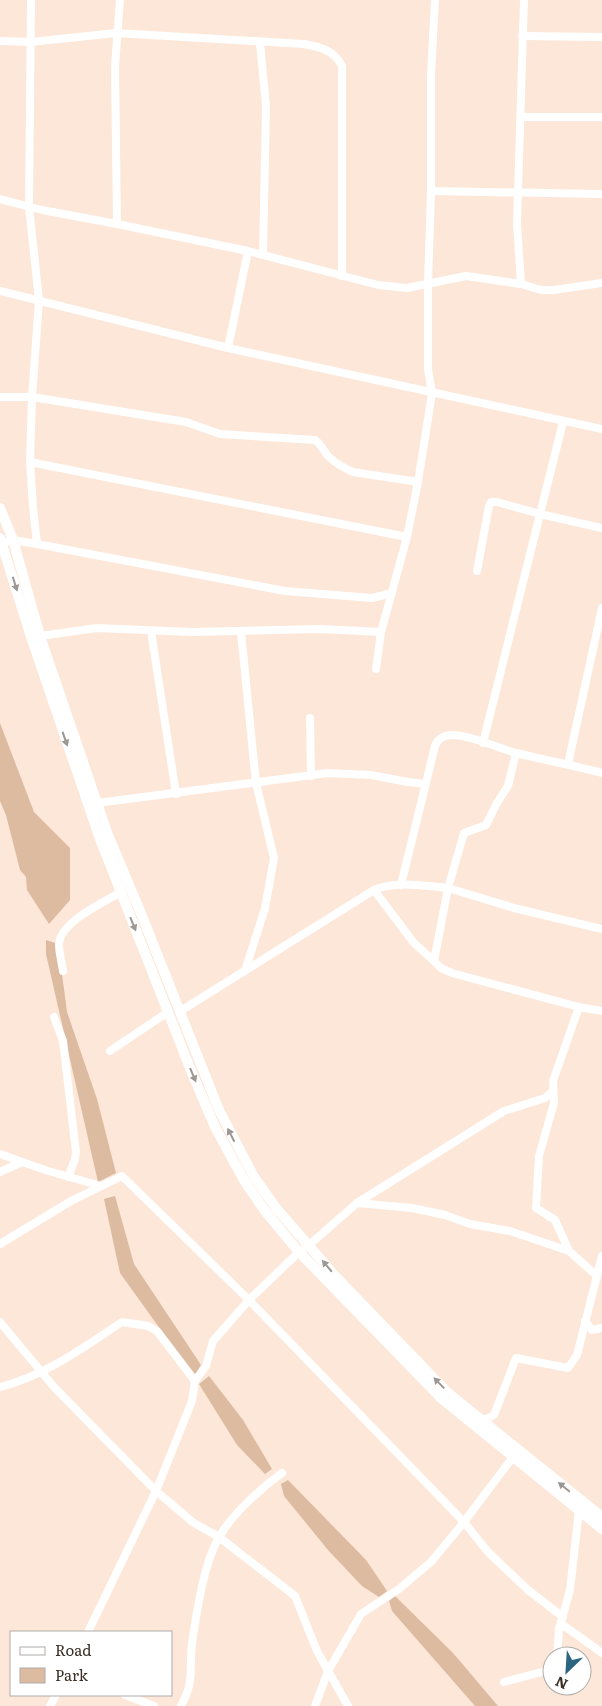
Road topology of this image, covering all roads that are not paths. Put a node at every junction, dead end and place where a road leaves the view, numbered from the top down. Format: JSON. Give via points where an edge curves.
{"nodes":[{"id":1,"x":31,"y":0,"type":"edge"},
{"id":2,"x":120,"y":0,"type":"edge"},
{"id":3,"x":435,"y":0,"type":"edge"},
{"id":4,"x":524,"y":0,"type":"edge"},
{"id":5,"x":116,"y":33,"type":"junction"},
{"id":6,"x":522,"y":36,"type":"junction"},
{"id":7,"x":602,"y":37,"type":"edge"},
{"id":8,"x":0,"y":41,"type":"edge"},
{"id":9,"x":31,"y":42,"type":"junction"},
{"id":10,"x":260,"y":43,"type":"junction"},
{"id":11,"x":521,"y":117,"type":"junction"},
{"id":12,"x":602,"y":117,"type":"edge"},
{"id":13,"x":431,"y":191,"type":"junction"},
{"id":14,"x":518,"y":193,"type":"junction"},
{"id":15,"x":602,"y":194,"type":"edge"},
{"id":16,"x":0,"y":199,"type":"edge"},
{"id":17,"x":29,"y":207,"type":"junction"},
{"id":18,"x":117,"y":224,"type":"junction"},
{"id":19,"x":248,"y":251,"type":"junction"},
{"id":20,"x":263,"y":255,"type":"junction"},
{"id":21,"x":342,"y":276,"type":"junction"},
{"id":22,"x":602,"y":283,"type":"edge"},
{"id":23,"x":428,"y":284,"type":"junction"},
{"id":24,"x":521,"y":284,"type":"junction"},
{"id":25,"x":0,"y":291,"type":"edge"},
{"id":26,"x":39,"y":300,"type":"junction"},
{"id":27,"x":228,"y":348,"type":"junction"},
{"id":28,"x":432,"y":393,"type":"junction"},
{"id":29,"x":0,"y":397,"type":"edge"},
{"id":30,"x":32,"y":397,"type":"junction"},
{"id":31,"x":563,"y":422,"type":"junction"},
{"id":32,"x":602,"y":429,"type":"edge"},
{"id":33,"x":30,"y":462,"type":"junction"},
{"id":34,"x":418,"y":482,"type":"junction"},
{"id":35,"x":0,"y":508,"type":"edge"},
{"id":36,"x":540,"y":514,"type":"junction"},
{"id":37,"x":602,"y":528,"type":"edge"},
{"id":38,"x":407,"y":537,"type":"junction"},
{"id":39,"x":13,"y":540,"type":"junction"},
{"id":40,"x":1,"y":541,"type":"edge"},
{"id":41,"x":37,"y":544,"type":"junction"},
{"id":42,"x":477,"y":571,"type":"dead end"},
{"id":43,"x":392,"y":593,"type":"junction"},
{"id":44,"x":602,"y":608,"type":"edge"},
{"id":45,"x":151,"y":631,"type":"junction"},
{"id":46,"x":241,"y":632,"type":"junction"},
{"id":47,"x":381,"y":632,"type":"junction"},
{"id":48,"x":40,"y":636,"type":"junction"},
{"id":49,"x":376,"y":669,"type":"dead end"},
{"id":50,"x":310,"y":718,"type":"dead end"},
{"id":51,"x":483,"y":743,"type":"junction"},
{"id":52,"x":516,"y":753,"type":"junction"},
{"id":53,"x":568,"y":764,"type":"junction"},
{"id":54,"x":602,"y":773,"type":"edge"},
{"id":55,"x":311,"y":776,"type":"junction"},
{"id":56,"x":256,"y":783,"type":"junction"},
{"id":57,"x":426,"y":784,"type":"junction"},
{"id":58,"x":176,"y":794,"type":"junction"},
{"id":59,"x":97,"y":803,"type":"junction"},
{"id":60,"x":402,"y":885,"type":"junction"},
{"id":61,"x":448,"y":888,"type":"junction"},
{"id":62,"x":374,"y":890,"type":"junction"},
{"id":63,"x":120,"y":892,"type":"junction"},
{"id":64,"x":602,"y":929,"type":"edge"},
{"id":65,"x":434,"y":961,"type":"junction"},
{"id":66,"x":62,"y":971,"type":"dead end"},
{"id":67,"x":245,"y":971,"type":"junction"},
{"id":68,"x":579,"y":1007,"type":"junction"},
{"id":69,"x":602,"y":1011,"type":"edge"},
{"id":70,"x":168,"y":1012,"type":"junction"},
{"id":71,"x":179,"y":1012,"type":"junction"},
{"id":72,"x":54,"y":1017,"type":"dead end"},
{"id":73,"x":110,"y":1051,"type":"dead end"},
{"id":74,"x":552,"y":1092,"type":"junction"},
{"id":75,"x":0,"y":1154,"type":"edge"},
{"id":76,"x":22,"y":1162,"type":"junction"},
{"id":77,"x":0,"y":1172,"type":"edge"},
{"id":78,"x":68,"y":1177,"type":"junction"},
{"id":79,"x":101,"y":1186,"type":"junction"},
{"id":80,"x":357,"y":1202,"type":"junction"},
{"id":81,"x":0,"y":1244,"type":"edge"},
{"id":82,"x":309,"y":1245,"type":"junction"},
{"id":83,"x":568,"y":1251,"type":"junction"},
{"id":84,"x":299,"y":1252,"type":"junction"},
{"id":85,"x":602,"y":1256,"type":"edge"},
{"id":86,"x":597,"y":1276,"type":"junction"},
{"id":87,"x":249,"y":1300,"type":"junction"},
{"id":88,"x":585,"y":1321,"type":"junction"},
{"id":89,"x":0,"y":1322,"type":"edge"},
{"id":90,"x":602,"y":1328,"type":"edge"},
{"id":91,"x":41,"y":1371,"type":"junction"},
{"id":92,"x":194,"y":1380,"type":"junction"},
{"id":93,"x":0,"y":1387,"type":"edge"},
{"id":94,"x":482,"y":1421,"type":"junction"},
{"id":95,"x":513,"y":1457,"type":"junction"},
{"id":96,"x":282,"y":1473,"type":"dead end"},
{"id":97,"x":156,"y":1491,"type":"junction"},
{"id":98,"x":579,"y":1510,"type":"junction"},
{"id":99,"x":602,"y":1517,"type":"edge"},
{"id":100,"x":464,"y":1522,"type":"junction"},
{"id":101,"x":602,"y":1528,"type":"edge"},
{"id":102,"x":219,"y":1537,"type":"junction"},
{"id":103,"x":563,"y":1617,"type":"junction"},
{"id":104,"x":559,"y":1629,"type":"junction"},
{"id":105,"x":88,"y":1631,"type":"edge"},
{"id":106,"x":558,"y":1646,"type":"edge"},
{"id":107,"x":602,"y":1653,"type":"edge"},
{"id":108,"x":328,"y":1671,"type":"junction"},
{"id":109,"x":542,"y":1672,"type":"edge"},
{"id":110,"x":504,"y":1682,"type":"dead end"},
{"id":111,"x":128,"y":1696,"type":"edge"},
{"id":112,"x":154,"y":1706,"type":"edge"},
{"id":113,"x":181,"y":1706,"type":"edge"},
{"id":114,"x":314,"y":1706,"type":"edge"},
{"id":115,"x":348,"y":1706,"type":"edge"}],
"edges":[{"from":1,"to":9,"type":"street"},
{"from":2,"to":5,"type":"street"},
{"from":3,"to":13,"type":"street"},
{"from":4,"to":6,"type":"street"},
{"from":5,"to":9,"type":"street"},
{"from":5,"to":10,"type":"street"},
{"from":5,"to":18,"type":"street"},
{"from":6,"to":7,"type":"street"},
{"from":6,"to":11,"type":"street"},
{"from":8,"to":9,"type":"street"},
{"from":9,"to":17,"type":"street"},
{"from":10,"to":20,"type":"street","via":[[266,106]]},
{"from":10,"to":21,"type":"street","via":[[317,46],[338,58],[342,66]]},
{"from":11,"to":12,"type":"street"},
{"from":11,"to":14,"type":"street"},
{"from":13,"to":14,"type":"street"},
{"from":13,"to":23,"type":"street"},
{"from":14,"to":15,"type":"street"},
{"from":14,"to":24,"type":"street"},
{"from":16,"to":17,"type":"street"},
{"from":17,"to":18,"type":"street"},
{"from":17,"to":26,"type":"street"},
{"from":18,"to":19,"type":"street"},
{"from":19,"to":20,"type":"street"},
{"from":19,"to":27,"type":"street"},
{"from":20,"to":21,"type":"street"},
{"from":21,"to":23,"type":"street","via":[[407,288]]},
{"from":22,"to":24,"type":"street","via":[[554,290]]},
{"from":23,"to":24,"type":"street","via":[[466,276]]},
{"from":23,"to":28,"type":"street","via":[[428,368]]},
{"from":25,"to":26,"type":"street"},
{"from":26,"to":27,"type":"street"},
{"from":26,"to":30,"type":"street"},
{"from":27,"to":28,"type":"street"},
{"from":28,"to":31,"type":"street"},
{"from":28,"to":34,"type":"street"},
{"from":29,"to":30,"type":"street"},
{"from":30,"to":33,"type":"street"},
{"from":30,"to":34,"type":"street","via":[[186,422],[220,434],[315,440],[327,455],[353,472]]},
{"from":31,"to":32,"type":"street"},
{"from":31,"to":36,"type":"street"},
{"from":33,"to":38,"type":"street"},
{"from":33,"to":41,"type":"street"},
{"from":34,"to":38,"type":"street"},
{"from":35,"to":39,"type":"street"},
{"from":36,"to":37,"type":"street"},
{"from":36,"to":42,"type":"street","via":[[491,502]]},
{"from":36,"to":51,"type":"street"},
{"from":38,"to":43,"type":"street"},
{"from":39,"to":40,"type":"street"},
{"from":39,"to":41,"type":"street"},
{"from":39,"to":48,"type":"street"},
{"from":40,"to":63,"type":"street","one_way":true,"via":[[60,726]]},
{"from":41,"to":43,"type":"street","via":[[285,591],[372,598]]},
{"from":43,"to":47,"type":"street"},
{"from":44,"to":53,"type":"street"},
{"from":45,"to":46,"type":"street"},
{"from":45,"to":48,"type":"street","via":[[97,628]]},
{"from":45,"to":58,"type":"street"},
{"from":46,"to":47,"type":"street","via":[[321,629]]},
{"from":46,"to":56,"type":"street"},
{"from":47,"to":49,"type":"street"},
{"from":48,"to":59,"type":"street"},
{"from":50,"to":55,"type":"street"},
{"from":51,"to":52,"type":"street"},
{"from":51,"to":57,"type":"street","via":[[453,734],[440,738]]},
{"from":52,"to":53,"type":"street"},
{"from":52,"to":61,"type":"street","via":[[508,786],[486,825],[464,833]]},
{"from":53,"to":54,"type":"street"},
{"from":55,"to":56,"type":"street"},
{"from":55,"to":57,"type":"street","via":[[371,775]]},
{"from":56,"to":58,"type":"street"},
{"from":56,"to":67,"type":"street","via":[[274,858],[266,908]]},
{"from":57,"to":60,"type":"street"},
{"from":58,"to":59,"type":"street"},
{"from":59,"to":71,"type":"street"},
{"from":60,"to":61,"type":"street"},
{"from":60,"to":62,"type":"street"},
{"from":61,"to":64,"type":"street"},
{"from":61,"to":65,"type":"street"},
{"from":62,"to":65,"type":"street","via":[[414,943]]},
{"from":62,"to":67,"type":"street"},
{"from":63,"to":66,"type":"street","via":[[68,926],[59,942]]},
{"from":63,"to":70,"type":"street","one_way":true},
{"from":65,"to":68,"type":"street","via":[[452,973]]},
{"from":67,"to":71,"type":"street"},
{"from":68,"to":69,"type":"street"},
{"from":68,"to":74,"type":"street"},
{"from":70,"to":73,"type":"street"},
{"from":70,"to":84,"type":"street","one_way":true,"via":[[228,1154],[264,1211]]},
{"from":82,"to":71,"type":"street","one_way":true,"via":[[254,1178],[219,1110]]},
{"from":72,"to":78,"type":"street","via":[[63,1041],[76,1152]]},
{"from":74,"to":80,"type":"street","via":[[545,1098],[504,1111]]},
{"from":74,"to":83,"type":"street","via":[[554,1103],[539,1156],[536,1208],[555,1220]]},
{"from":75,"to":76,"type":"street"},
{"from":76,"to":77,"type":"street"},
{"from":76,"to":78,"type":"street"},
{"from":78,"to":79,"type":"street"},
{"from":79,"to":81,"type":"street"},
{"from":79,"to":87,"type":"street","via":[[122,1176]]},
{"from":80,"to":82,"type":"street"},
{"from":80,"to":83,"type":"street","via":[[445,1215],[470,1224],[510,1231]]},
{"from":82,"to":84,"type":"street"},
{"from":94,"to":82,"type":"street","one_way":true,"via":[[435,1380],[336,1278]]},
{"from":83,"to":86,"type":"street"},
{"from":84,"to":87,"type":"street"},
{"from":84,"to":95,"type":"street","via":[[441,1398]]},
{"from":85,"to":86,"type":"street"},
{"from":86,"to":88,"type":"street"},
{"from":87,"to":92,"type":"street","via":[[213,1341],[206,1366]]},
{"from":87,"to":100,"type":"street"},
{"from":88,"to":90,"type":"street","via":[[592,1330]]},
{"from":88,"to":94,"type":"street","via":[[577,1356],[568,1368],[516,1358],[494,1415]]},
{"from":89,"to":91,"type":"street"},
{"from":91,"to":92,"type":"street","via":[[122,1322],[143,1324],[156,1331]]},
{"from":91,"to":93,"type":"street"},
{"from":91,"to":97,"type":"street"},
{"from":92,"to":97,"type":"street","via":[[192,1401]]},
{"from":99,"to":94,"type":"street","one_way":true},
{"from":95,"to":98,"type":"street"},
{"from":95,"to":100,"type":"street"},
{"from":96,"to":102,"type":"street","via":[[245,1505]]},
{"from":97,"to":102,"type":"street","via":[[194,1523]]},
{"from":97,"to":105,"type":"street"},
{"from":98,"to":101,"type":"street"},
{"from":98,"to":103,"type":"street","via":[[570,1590]]},
{"from":100,"to":103,"type":"street","via":[[488,1552],[528,1590]]},
{"from":100,"to":108,"type":"street","via":[[431,1562],[399,1589],[361,1614]]},
{"from":102,"to":108,"type":"street","via":[[296,1596]]},
{"from":102,"to":113,"type":"street","via":[[207,1564],[192,1645],[191,1681]]},
{"from":103,"to":104,"type":"street"},
{"from":104,"to":106,"type":"street"},
{"from":104,"to":107,"type":"street","via":[[563,1624]]},
{"from":108,"to":114,"type":"street"},
{"from":108,"to":115,"type":"street"},
{"from":109,"to":110,"type":"street"},
{"from":111,"to":112,"type":"street"}]}
